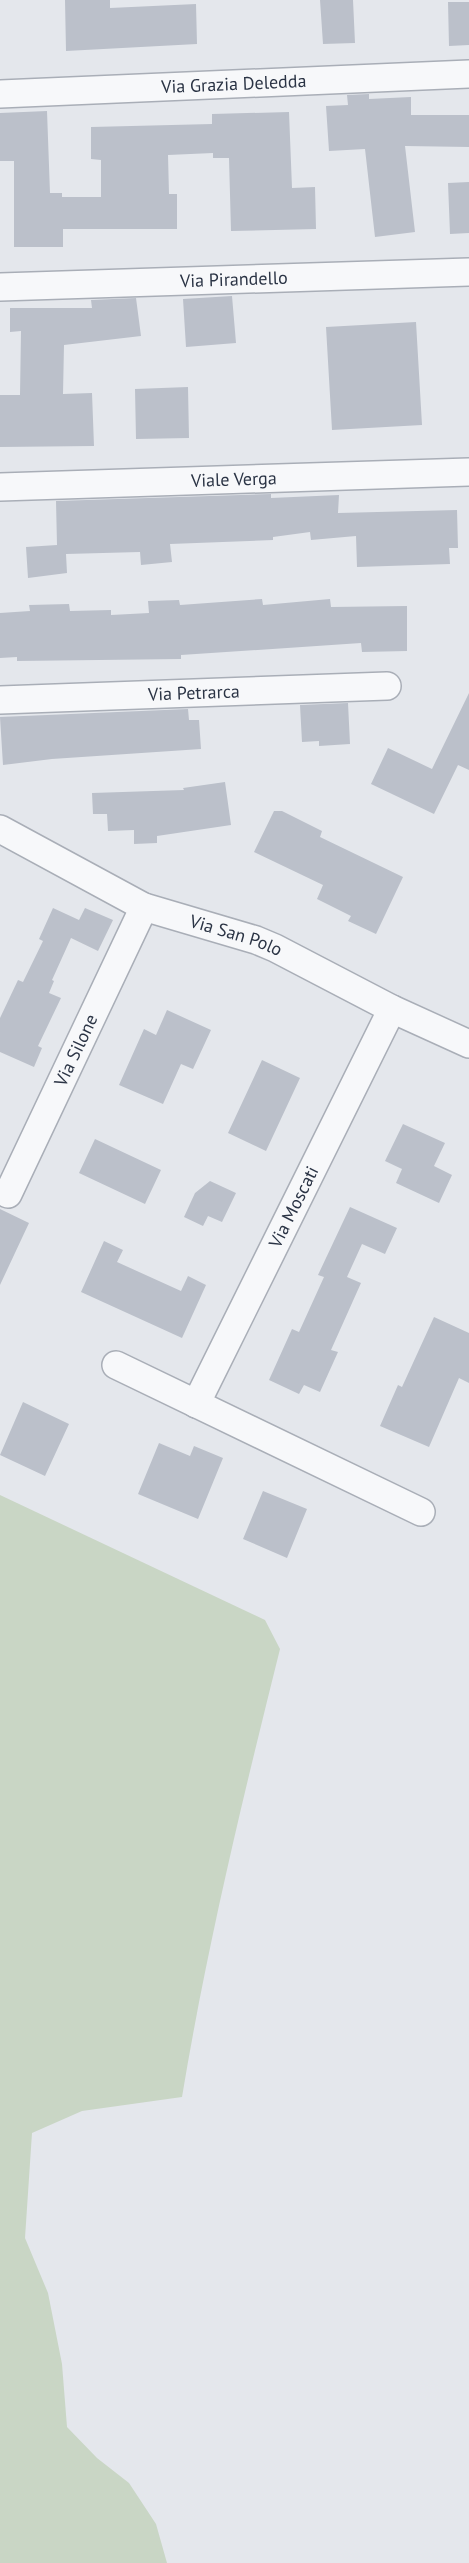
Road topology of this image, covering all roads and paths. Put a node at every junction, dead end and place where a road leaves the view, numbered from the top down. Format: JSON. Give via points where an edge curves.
{"nodes":[{"id":1,"x":469,"y":74,"type":"edge"},
{"id":2,"x":0,"y":94,"type":"edge"},
{"id":3,"x":469,"y":272,"type":"edge"},
{"id":4,"x":0,"y":287,"type":"edge"},
{"id":5,"x":469,"y":472,"type":"edge"},
{"id":6,"x":0,"y":487,"type":"edge"},
{"id":7,"x":387,"y":687,"type":"dead end"},
{"id":8,"x":0,"y":700,"type":"edge"},
{"id":9,"x":0,"y":829,"type":"edge"},
{"id":10,"x":144,"y":907,"type":"junction"},
{"id":11,"x":392,"y":1009,"type":"junction"},
{"id":12,"x":469,"y":1044,"type":"edge"},
{"id":13,"x":8,"y":1194,"type":"dead end"},
{"id":14,"x":116,"y":1365,"type":"dead end"},
{"id":15,"x":196,"y":1404,"type":"junction"},
{"id":16,"x":420,"y":1512,"type":"dead end"}],
"edges":[{"from":1,"to":2,"type":"street","name":"Via Grazia Deledda"},
{"from":3,"to":4,"type":"street","name":"Via Pirandello"},
{"from":5,"to":6,"type":"street","name":"Viale Verga"},
{"from":7,"to":8,"type":"street","name":"Via Petrarca"},
{"from":9,"to":10,"type":"street","name":"Via San Polo"},
{"from":10,"to":11,"type":"street","name":"Via San Polo","via":[[256,940]]},
{"from":10,"to":13,"type":"street","name":"Via Silone"},
{"from":11,"to":12,"type":"street","name":"Via San Polo"},
{"from":11,"to":15,"type":"street","name":"Via Moscati"},
{"from":14,"to":15,"type":"street"},
{"from":15,"to":16,"type":"street"}]}
